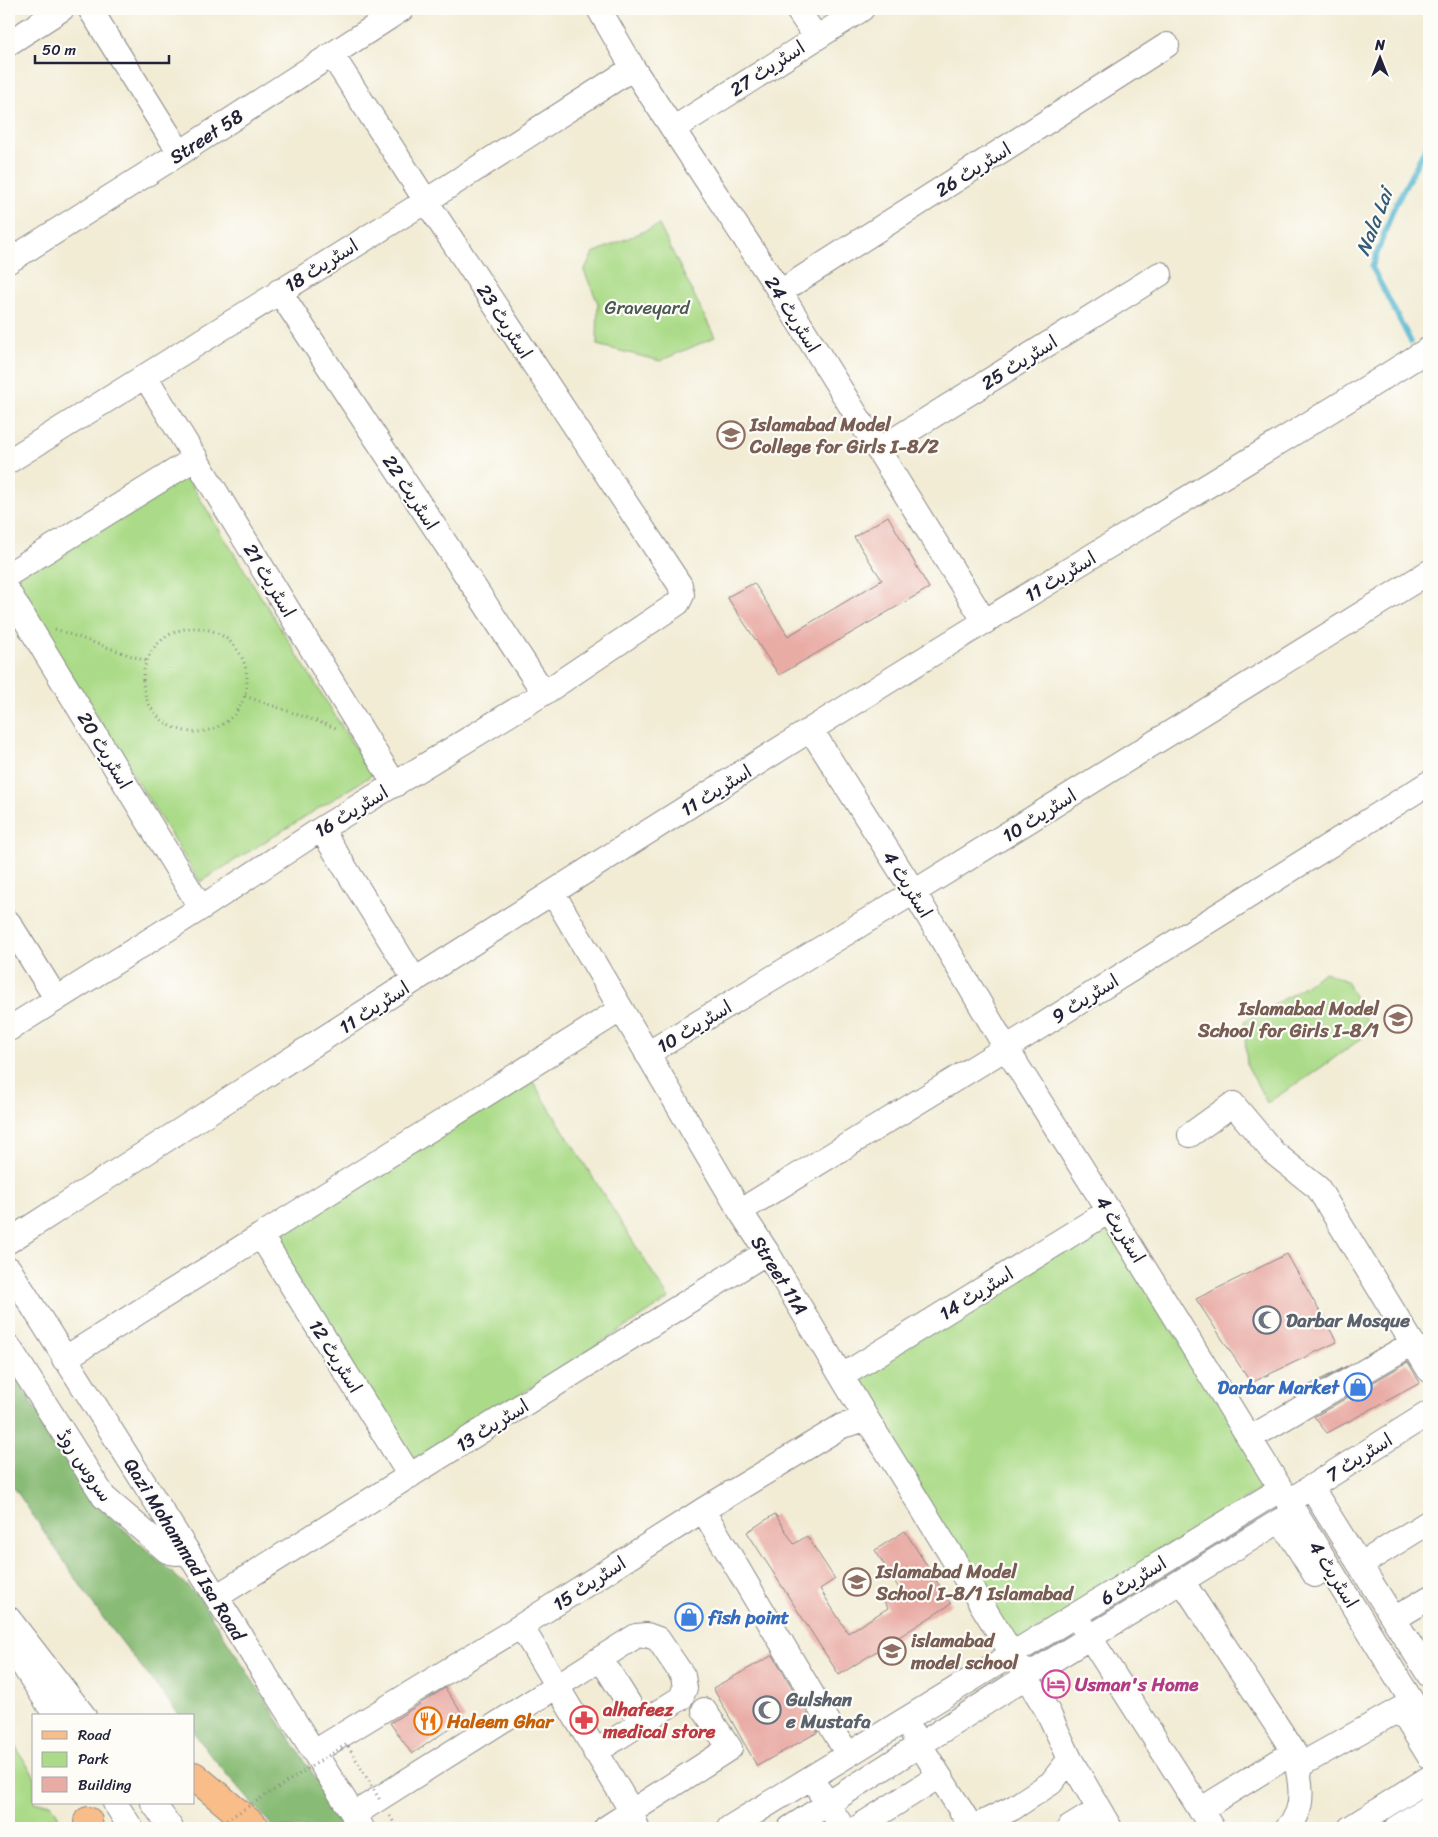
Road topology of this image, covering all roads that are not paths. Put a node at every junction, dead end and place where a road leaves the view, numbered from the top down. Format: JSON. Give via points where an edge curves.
{"nodes":[{"id":1,"x":62,"y":9,"type":"edge"},
{"id":2,"x":90,"y":9,"type":"edge"},
{"id":3,"x":402,"y":9,"type":"edge"},
{"id":4,"x":599,"y":9,"type":"edge"},
{"id":5,"x":798,"y":9,"type":"edge"},
{"id":6,"x":862,"y":9,"type":"edge"},
{"id":7,"x":816,"y":37,"type":"junction"},
{"id":8,"x":9,"y":43,"type":"edge"},
{"id":9,"x":1167,"y":46,"type":"dead end"},
{"id":10,"x":332,"y":55,"type":"junction"},
{"id":11,"x":633,"y":68,"type":"junction"},
{"id":12,"x":673,"y":129,"type":"junction"},
{"id":13,"x":180,"y":153,"type":"junction"},
{"id":14,"x":426,"y":201,"type":"junction"},
{"id":15,"x":9,"y":261,"type":"edge"},
{"id":16,"x":1160,"y":274,"type":"dead end"},
{"id":17,"x":279,"y":291,"type":"junction"},
{"id":18,"x":780,"y":292,"type":"junction"},
{"id":19,"x":1429,"y":349,"type":"edge"},
{"id":20,"x":145,"y":376,"type":"junction"},
{"id":21,"x":878,"y":450,"type":"junction"},
{"id":22,"x":196,"y":458,"type":"junction"},
{"id":23,"x":9,"y":461,"type":"edge"},
{"id":24,"x":1429,"y":572,"type":"edge"},
{"id":25,"x":9,"y":574,"type":"edge"},
{"id":26,"x":680,"y":585,"type":"joint"},
{"id":27,"x":9,"y":593,"type":"edge"},
{"id":28,"x":985,"y":622,"type":"junction"},
{"id":29,"x":544,"y":693,"type":"junction"},
{"id":30,"x":811,"y":730,"type":"junction"},
{"id":31,"x":1429,"y":783,"type":"edge"},
{"id":32,"x":395,"y":785,"type":"junction"},
{"id":33,"x":320,"y":829,"type":"junction"},
{"id":34,"x":914,"y":892,"type":"junction"},
{"id":35,"x":553,"y":893,"type":"junction"},
{"id":36,"x":201,"y":908,"type":"junction"},
{"id":37,"x":9,"y":923,"type":"edge"},
{"id":38,"x":416,"y":980,"type":"junction"},
{"id":39,"x":56,"y":998,"type":"junction"},
{"id":40,"x":620,"y":1010,"type":"junction"},
{"id":41,"x":9,"y":1029,"type":"edge"},
{"id":42,"x":1006,"y":1048,"type":"junction"},
{"id":43,"x":647,"y":1054,"type":"junction"},
{"id":44,"x":1190,"y":1134,"type":"dead end"},
{"id":45,"x":740,"y":1211,"type":"junction"},
{"id":46,"x":1109,"y":1211,"type":"junction"},
{"id":47,"x":261,"y":1236,"type":"junction"},
{"id":48,"x":9,"y":1241,"type":"edge"},
{"id":49,"x":768,"y":1252,"type":"junction"},
{"id":50,"x":9,"y":1270,"type":"edge"},
{"id":51,"x":1413,"y":1343,"type":"junction"},
{"id":52,"x":9,"y":1347,"type":"edge"},
{"id":53,"x":64,"y":1358,"type":"junction"},
{"id":54,"x":1429,"y":1370,"type":"edge"},
{"id":55,"x":842,"y":1376,"type":"junction"},
{"id":56,"x":1429,"y":1413,"type":"edge"},
{"id":57,"x":867,"y":1419,"type":"junction"},
{"id":58,"x":1250,"y":1438,"type":"junction"},
{"id":59,"x":410,"y":1476,"type":"junction"},
{"id":60,"x":1311,"y":1487,"type":"junction"},
{"id":61,"x":1285,"y":1495,"type":"junction"},
{"id":62,"x":703,"y":1510,"type":"junction"},
{"id":63,"x":1429,"y":1522,"type":"edge"},
{"id":64,"x":186,"y":1550,"type":"junction"},
{"id":65,"x":1360,"y":1565,"type":"junction"},
{"id":66,"x":1182,"y":1581,"type":"junction"},
{"id":67,"x":216,"y":1597,"type":"junction"},
{"id":68,"x":1429,"y":1598,"type":"edge"},
{"id":69,"x":1076,"y":1616,"type":"junction"},
{"id":70,"x":9,"y":1619,"type":"edge"},
{"id":71,"x":1394,"y":1619,"type":"junction"},
{"id":72,"x":521,"y":1626,"type":"junction"},
{"id":73,"x":1090,"y":1638,"type":"junction"},
{"id":74,"x":9,"y":1644,"type":"edge"},
{"id":75,"x":1013,"y":1654,"type":"junction"},
{"id":76,"x":601,"y":1659,"type":"junction"},
{"id":77,"x":1026,"y":1676,"type":"junction"},
{"id":78,"x":1429,"y":1676,"type":"edge"},
{"id":79,"x":558,"y":1686,"type":"junction"},
{"id":80,"x":1400,"y":1709,"type":"junction"},
{"id":81,"x":704,"y":1710,"type":"dead end"},
{"id":82,"x":55,"y":1714,"type":"edge"},
{"id":83,"x":82,"y":1714,"type":"edge"},
{"id":84,"x":904,"y":1720,"type":"junction"},
{"id":85,"x":641,"y":1723,"type":"junction"},
{"id":86,"x":1429,"y":1729,"type":"edge"},
{"id":87,"x":920,"y":1746,"type":"junction"},
{"id":88,"x":314,"y":1752,"type":"junction"},
{"id":89,"x":595,"y":1752,"type":"junction"},
{"id":90,"x":848,"y":1755,"type":"junction"},
{"id":91,"x":1429,"y":1756,"type":"edge"},
{"id":92,"x":1298,"y":1758,"type":"junction"},
{"id":93,"x":1070,"y":1759,"type":"junction"},
{"id":94,"x":939,"y":1776,"type":"junction"},
{"id":95,"x":195,"y":1777,"type":"edge"},
{"id":96,"x":812,"y":1778,"type":"junction"},
{"id":97,"x":1429,"y":1778,"type":"edge"},
{"id":98,"x":115,"y":1804,"type":"edge"},
{"id":99,"x":154,"y":1804,"type":"edge"},
{"id":100,"x":828,"y":1804,"type":"junction"},
{"id":101,"x":1429,"y":1807,"type":"edge"},
{"id":102,"x":1104,"y":1819,"type":"edge"},
{"id":103,"x":1206,"y":1819,"type":"edge"},
{"id":104,"x":634,"y":1820,"type":"edge"},
{"id":105,"x":358,"y":1822,"type":"edge"},
{"id":106,"x":733,"y":1827,"type":"edge"},
{"id":107,"x":131,"y":1828,"type":"edge"},
{"id":108,"x":171,"y":1828,"type":"edge"},
{"id":109,"x":256,"y":1828,"type":"edge"},
{"id":110,"x":606,"y":1828,"type":"edge"},
{"id":111,"x":790,"y":1828,"type":"edge"},
{"id":112,"x":843,"y":1828,"type":"edge"},
{"id":113,"x":857,"y":1828,"type":"edge"},
{"id":114,"x":972,"y":1828,"type":"edge"},
{"id":115,"x":1069,"y":1828,"type":"edge"},
{"id":116,"x":1287,"y":1828,"type":"edge"},
{"id":117,"x":1350,"y":1828,"type":"edge"},
{"id":118,"x":1396,"y":1828,"type":"edge"}],
"edges":[{"from":1,"to":8,"type":"street"},
{"from":2,"to":13,"type":"street"},
{"from":3,"to":10,"type":"street","name":"Street 58"},
{"from":4,"to":11,"type":"street","name":"اسٹریٹ 24"},
{"from":5,"to":7,"type":"street"},
{"from":6,"to":7,"type":"street","name":"اسٹریٹ 27"},
{"from":7,"to":12,"type":"street","name":"اسٹریٹ 27"},
{"from":9,"to":18,"type":"street","name":"اسٹریٹ 26"},
{"from":10,"to":13,"type":"street","name":"Street 58"},
{"from":10,"to":14,"type":"street","name":"اسٹریٹ 23"},
{"from":11,"to":12,"type":"street","name":"اسٹریٹ 24"},
{"from":11,"to":14,"type":"street","name":"اسٹریٹ 18"},
{"from":12,"to":18,"type":"street","name":"اسٹریٹ 24"},
{"from":13,"to":15,"type":"street","name":"Street 58"},
{"from":14,"to":17,"type":"street","name":"اسٹریٹ 18"},
{"from":14,"to":26,"type":"street","name":"اسٹریٹ 23"},
{"from":16,"to":21,"type":"street","name":"اسٹریٹ 25"},
{"from":17,"to":20,"type":"street","name":"اسٹریٹ 18"},
{"from":17,"to":29,"type":"street","name":"اسٹریٹ 22"},
{"from":18,"to":21,"type":"street","name":"اسٹریٹ 24"},
{"from":19,"to":28,"type":"street","name":"اسٹریٹ 11"},
{"from":20,"to":22,"type":"street","name":"اسٹریٹ 21"},
{"from":20,"to":23,"type":"street","name":"اسٹریٹ 18"},
{"from":21,"to":28,"type":"street","name":"اسٹریٹ 24"},
{"from":22,"to":25,"type":"street"},
{"from":22,"to":32,"type":"street","name":"اسٹریٹ 21"},
{"from":24,"to":34,"type":"street","name":"اسٹریٹ 10"},
{"from":26,"to":29,"type":"street","name":"اسٹریٹ 16","via":[[682,595],[678,603]]},
{"from":27,"to":36,"type":"street","name":"اسٹریٹ 20"},
{"from":28,"to":30,"type":"street","name":"اسٹریٹ 11"},
{"from":29,"to":32,"type":"street","name":"اسٹریٹ 16"},
{"from":30,"to":34,"type":"street","name":"اسٹریٹ 4"},
{"from":30,"to":35,"type":"street","name":"اسٹریٹ 11"},
{"from":31,"to":42,"type":"street","name":"اسٹریٹ 9"},
{"from":32,"to":33,"type":"street","name":"اسٹریٹ 16"},
{"from":33,"to":36,"type":"street","name":"اسٹریٹ 16"},
{"from":33,"to":38,"type":"street"},
{"from":34,"to":42,"type":"street","name":"اسٹریٹ 4"},
{"from":34,"to":43,"type":"street","name":"اسٹریٹ 10"},
{"from":35,"to":38,"type":"street","name":"اسٹریٹ 11"},
{"from":35,"to":40,"type":"street","name":"Street 11A"},
{"from":36,"to":39,"type":"street","name":"اسٹریٹ 16"},
{"from":37,"to":39,"type":"street"},
{"from":38,"to":48,"type":"street","name":"اسٹریٹ 11"},
{"from":39,"to":41,"type":"street","name":"اسٹریٹ 16"},
{"from":40,"to":43,"type":"street","name":"Street 11A"},
{"from":40,"to":47,"type":"street"},
{"from":42,"to":45,"type":"street","name":"اسٹریٹ 9"},
{"from":42,"to":46,"type":"street","name":"اسٹریٹ 4"},
{"from":43,"to":45,"type":"street","name":"Street 11A"},
{"from":44,"to":51,"type":"street","via":[[1233,1104],[1274,1153],[1318,1188]]},
{"from":45,"to":49,"type":"street","name":"Street 11A"},
{"from":46,"to":55,"type":"street","name":"اسٹریٹ 14"},
{"from":46,"to":58,"type":"street","name":"اسٹریٹ 4"},
{"from":47,"to":53,"type":"street"},
{"from":47,"to":59,"type":"street","name":"اسٹریٹ 12"},
{"from":49,"to":55,"type":"street","name":"Street 11A"},
{"from":49,"to":59,"type":"street","name":"اسٹریٹ 13"},
{"from":50,"to":53,"type":"street","name":"Qazi Mohammad Isa Road"},
{"from":51,"to":54,"type":"street"},
{"from":51,"to":58,"type":"street"},
{"from":52,"to":64,"type":"street","name":"سروس روڈ","via":[[104,1497],[167,1551],[173,1554]]},
{"from":53,"to":64,"type":"street","name":"Qazi Mohammad Isa Road"},
{"from":55,"to":57,"type":"street","name":"Street 11A"},
{"from":56,"to":60,"type":"street","name":"اسٹریٹ 7"},
{"from":57,"to":62,"type":"street","name":"اسٹریٹ 15","via":[[842,1426]]},
{"from":57,"to":75,"type":"street","name":"Street 11A"},
{"from":58,"to":61,"type":"street","name":"اسٹریٹ 4"},
{"from":59,"to":67,"type":"street","name":"اسٹریٹ 13"},
{"from":60,"to":61,"type":"street","name":"اسٹریٹ 7"},
{"from":60,"to":65,"type":"street"},
{"from":61,"to":69,"type":"street","name":"اسٹریٹ 6"},
{"from":61,"to":86,"type":"street","name":"اسٹریٹ 4"},
{"from":62,"to":72,"type":"street","name":"اسٹریٹ 15"},
{"from":62,"to":90,"type":"street"},
{"from":63,"to":65,"type":"street"},
{"from":64,"to":67,"type":"street","name":"Qazi Mohammad Isa Road"},
{"from":65,"to":71,"type":"street"},
{"from":66,"to":73,"type":"street"},
{"from":66,"to":80,"type":"street","via":[[1281,1520]]},
{"from":66,"to":92,"type":"street"},
{"from":67,"to":88,"type":"street","name":"Qazi Mohammad Isa Road"},
{"from":68,"to":71,"type":"street"},
{"from":69,"to":73,"type":"street"},
{"from":69,"to":75,"type":"street","name":"اسٹریٹ 6"},
{"from":70,"to":83,"type":"street"},
{"from":71,"to":78,"type":"street"},
{"from":72,"to":79,"type":"street"},
{"from":72,"to":88,"type":"street","name":"اسٹریٹ 15"},
{"from":73,"to":77,"type":"street"},
{"from":73,"to":103,"type":"street"},
{"from":74,"to":82,"type":"street"},
{"from":75,"to":77,"type":"street","name":"Street 11A"},
{"from":75,"to":84,"type":"street","name":"اسٹریٹ 6"},
{"from":76,"to":79,"type":"street"},
{"from":76,"to":85,"type":"street"},
{"from":76,"to":85,"type":"street","via":[[636,1636],[648,1635],[658,1639],[683,1676],[685,1688],[681,1698]]},
{"from":77,"to":87,"type":"street"},
{"from":77,"to":93,"type":"street","name":"Street 11A","via":[[1048,1712]]},
{"from":79,"to":89,"type":"street"},
{"from":79,"to":105,"type":"street"},
{"from":80,"to":91,"type":"street"},
{"from":80,"to":92,"type":"street"},
{"from":81,"to":104,"type":"street","via":[[730,1748]]},
{"from":84,"to":87,"type":"street"},
{"from":84,"to":90,"type":"street","name":"اسٹریٹ 6"},
{"from":85,"to":89,"type":"street"},
{"from":87,"to":94,"type":"street"},
{"from":87,"to":100,"type":"street"},
{"from":88,"to":105,"type":"street","name":"Qazi Mohammad Isa Road"},
{"from":89,"to":104,"type":"street"},
{"from":90,"to":96,"type":"street","name":"اسٹریٹ 6"},
{"from":92,"to":103,"type":"street"},
{"from":92,"to":116,"type":"street","via":[[1302,1789],[1297,1812]]},
{"from":93,"to":102,"type":"street","name":"Street 11A"},
{"from":93,"to":114,"type":"street","via":[[1051,1783],[1013,1808]]},
{"from":94,"to":113,"type":"street"},
{"from":94,"to":114,"type":"street"},
{"from":95,"to":109,"type":"main road"},
{"from":96,"to":100,"type":"street"},
{"from":96,"to":106,"type":"street","name":"اسٹریٹ 6"},
{"from":97,"to":117,"type":"street"},
{"from":98,"to":107,"type":"street"},
{"from":99,"to":108,"type":"street"},
{"from":100,"to":111,"type":"street"},
{"from":100,"to":112,"type":"street"},
{"from":101,"to":118,"type":"street"},
{"from":102,"to":115,"type":"street"},
{"from":104,"to":110,"type":"street"}]}
